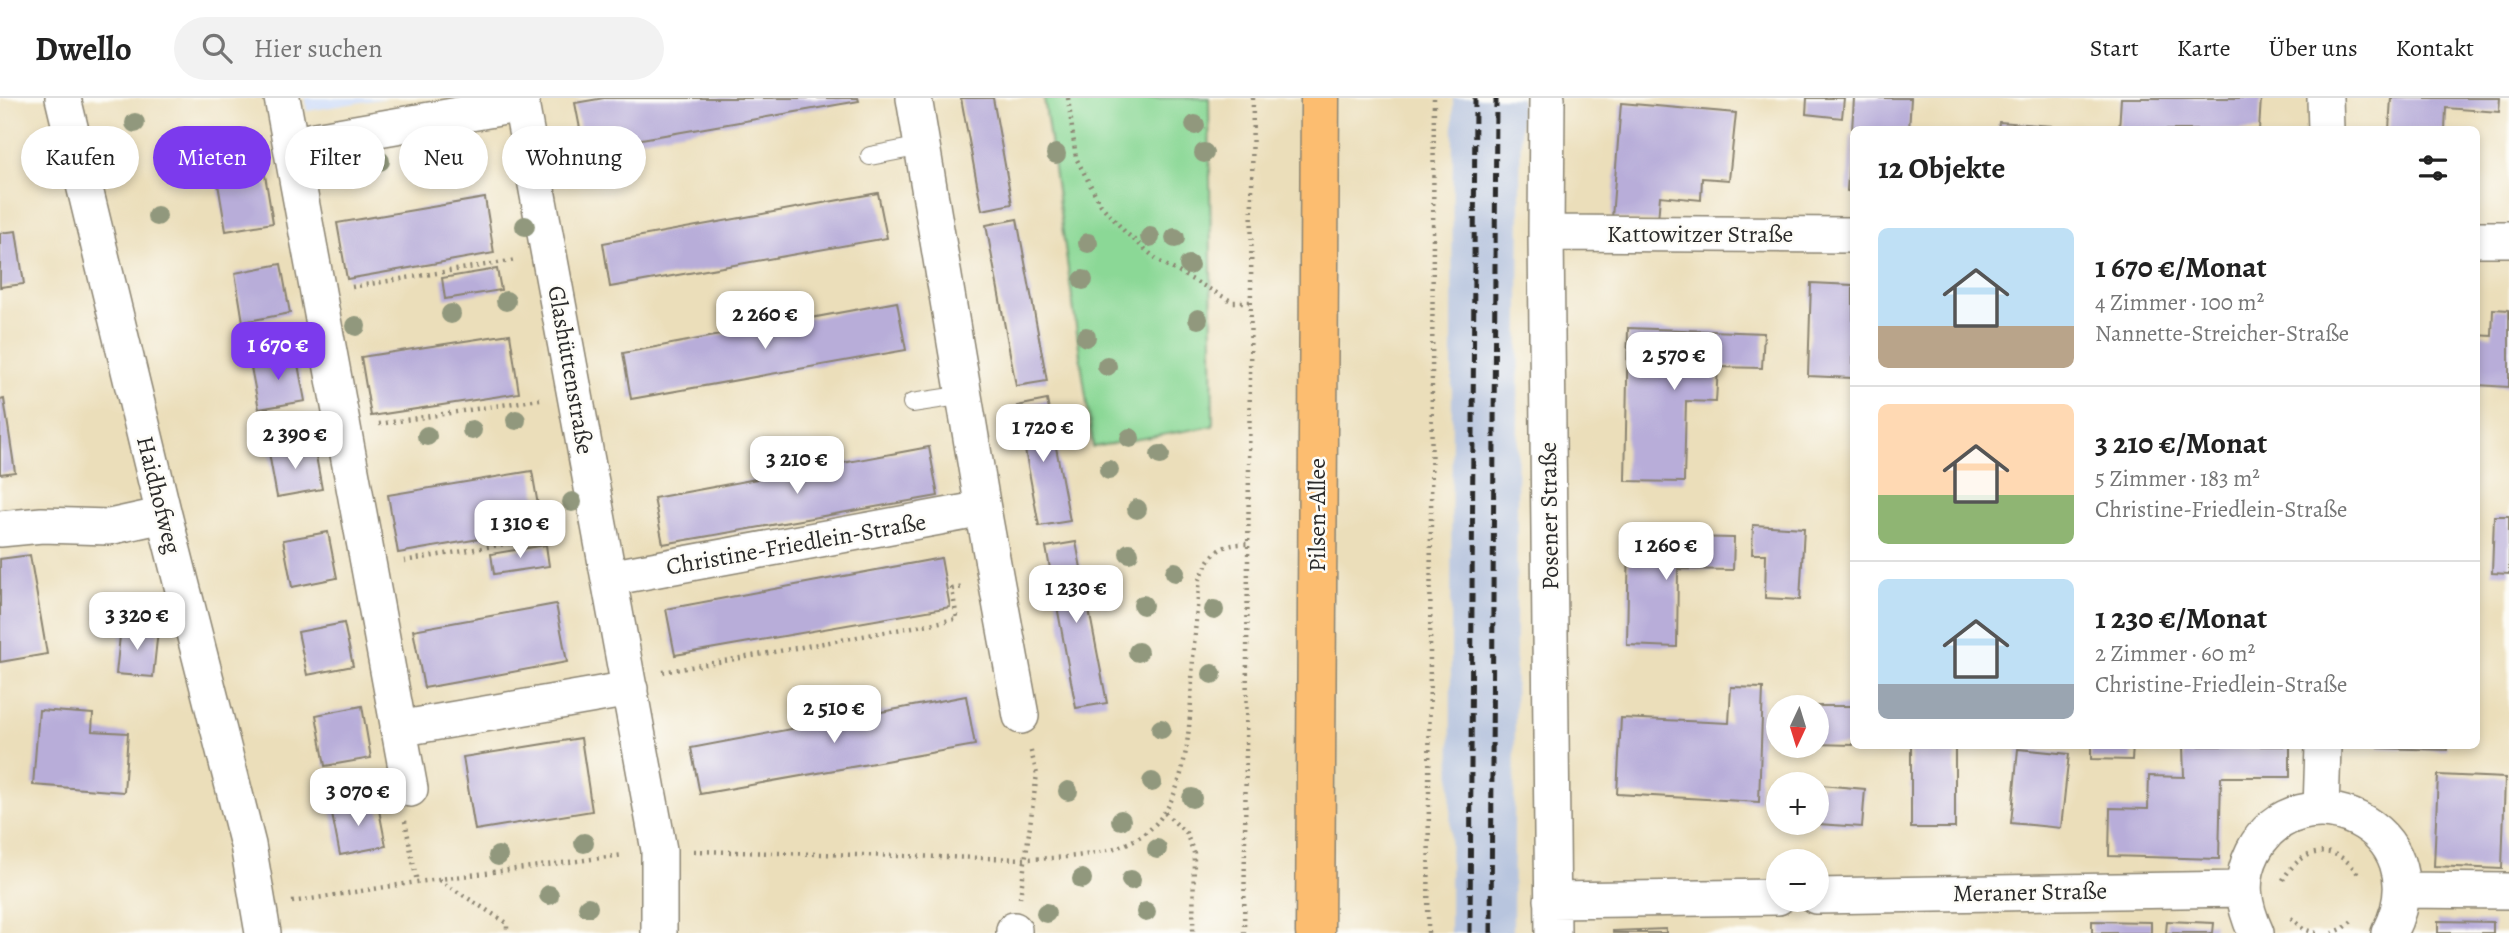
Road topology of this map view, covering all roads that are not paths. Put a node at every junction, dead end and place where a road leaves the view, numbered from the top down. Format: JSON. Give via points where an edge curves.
{"nodes":[{"id":1,"x":63,"y":98,"type":"edge"},
{"id":2,"x":282,"y":98,"type":"edge"},
{"id":3,"x":914,"y":98,"type":"edge"},
{"id":4,"x":1320,"y":98,"type":"edge"},
{"id":5,"x":1547,"y":98,"type":"edge"},
{"id":6,"x":2325,"y":98,"type":"edge"},
{"id":7,"x":521,"y":101,"type":"edge"},
{"id":8,"x":288,"y":126,"type":"edge"},
{"id":9,"x":2326,"y":126,"type":"edge"},
{"id":10,"x":385,"y":127,"type":"edge"},
{"id":11,"x":922,"y":146,"type":"junction"},
{"id":12,"x":870,"y":156,"type":"dead end"},
{"id":13,"x":300,"y":189,"type":"edge"},
{"id":14,"x":1546,"y":233,"type":"junction"},
{"id":15,"x":1850,"y":235,"type":"edge"},
{"id":16,"x":2480,"y":239,"type":"edge"},
{"id":17,"x":2509,"y":239,"type":"edge"},
{"id":18,"x":965,"y":395,"type":"junction"},
{"id":19,"x":912,"y":403,"type":"dead end"},
{"id":20,"x":983,"y":509,"type":"junction"},
{"id":21,"x":164,"y":514,"type":"junction"},
{"id":22,"x":0,"y":530,"type":"edge"},
{"id":23,"x":609,"y":578,"type":"junction"},
{"id":24,"x":629,"y":684,"type":"junction"},
{"id":25,"x":1021,"y":716,"type":"road end"},
{"id":26,"x":398,"y":729,"type":"junction"},
{"id":27,"x":2323,"y":749,"type":"edge"},
{"id":28,"x":411,"y":789,"type":"road end"},
{"id":29,"x":2321,"y":810,"type":"junction"},
{"id":30,"x":2243,"y":888,"type":"junction"},
{"id":31,"x":2402,"y":890,"type":"junction"},
{"id":32,"x":2509,"y":891,"type":"edge"},
{"id":33,"x":1829,"y":896,"type":"edge"},
{"id":34,"x":1766,"y":898,"type":"edge"},
{"id":35,"x":1553,"y":917,"type":"edge"},
{"id":36,"x":263,"y":933,"type":"edge"},
{"id":37,"x":659,"y":933,"type":"edge"},
{"id":38,"x":1315,"y":933,"type":"edge"},
{"id":39,"x":2256,"y":933,"type":"edge"},
{"id":40,"x":2389,"y":933,"type":"edge"}],
"edges":[{"from":1,"to":21,"type":"street","name":"Haidhofweg"},
{"from":2,"to":8,"type":"street"},
{"from":3,"to":11,"type":"street"},
{"from":4,"to":38,"type":"main road","name":"Pilsen-Allee"},
{"from":5,"to":14,"type":"street","name":"Posener Straße"},
{"from":6,"to":9,"type":"street"},
{"from":7,"to":10,"type":"street"},
{"from":7,"to":23,"type":"street","name":"Glashüttenstraße"},
{"from":11,"to":12,"type":"lane"},
{"from":11,"to":18,"type":"street"},
{"from":13,"to":26,"type":"street"},
{"from":14,"to":15,"type":"street","name":"Kattowitzer Straße"},
{"from":14,"to":35,"type":"street","name":"Posener Straße"},
{"from":16,"to":17,"type":"street"},
{"from":18,"to":19,"type":"lane"},
{"from":18,"to":20,"type":"street"},
{"from":20,"to":23,"type":"street","name":"Christine-Friedlein-Straße"},
{"from":20,"to":25,"type":"street"},
{"from":21,"to":22,"type":"street","via":[[109,527],[42,525]]},
{"from":21,"to":36,"type":"street","name":"Haidhofweg","via":[[248,845]]},
{"from":23,"to":24,"type":"street","name":"Glashüttenstraße"},
{"from":24,"to":26,"type":"street"},
{"from":24,"to":37,"type":"street","name":"Glashüttenstraße","via":[[659,850]]},
{"from":26,"to":28,"type":"street"},
{"from":27,"to":29,"type":"street"},
{"from":29,"to":30,"type":"street","via":[[2297,814],[2275,825],[2258,843]]},
{"from":29,"to":31,"type":"street","via":[[2346,813],[2387,842],[2399,865]]},
{"from":30,"to":33,"type":"street","name":"Meraner Straße"},
{"from":30,"to":39,"type":"street","via":[[2246,913]]},
{"from":31,"to":32,"type":"street"},
{"from":31,"to":40,"type":"street"},
{"from":34,"to":35,"type":"street"}]}
